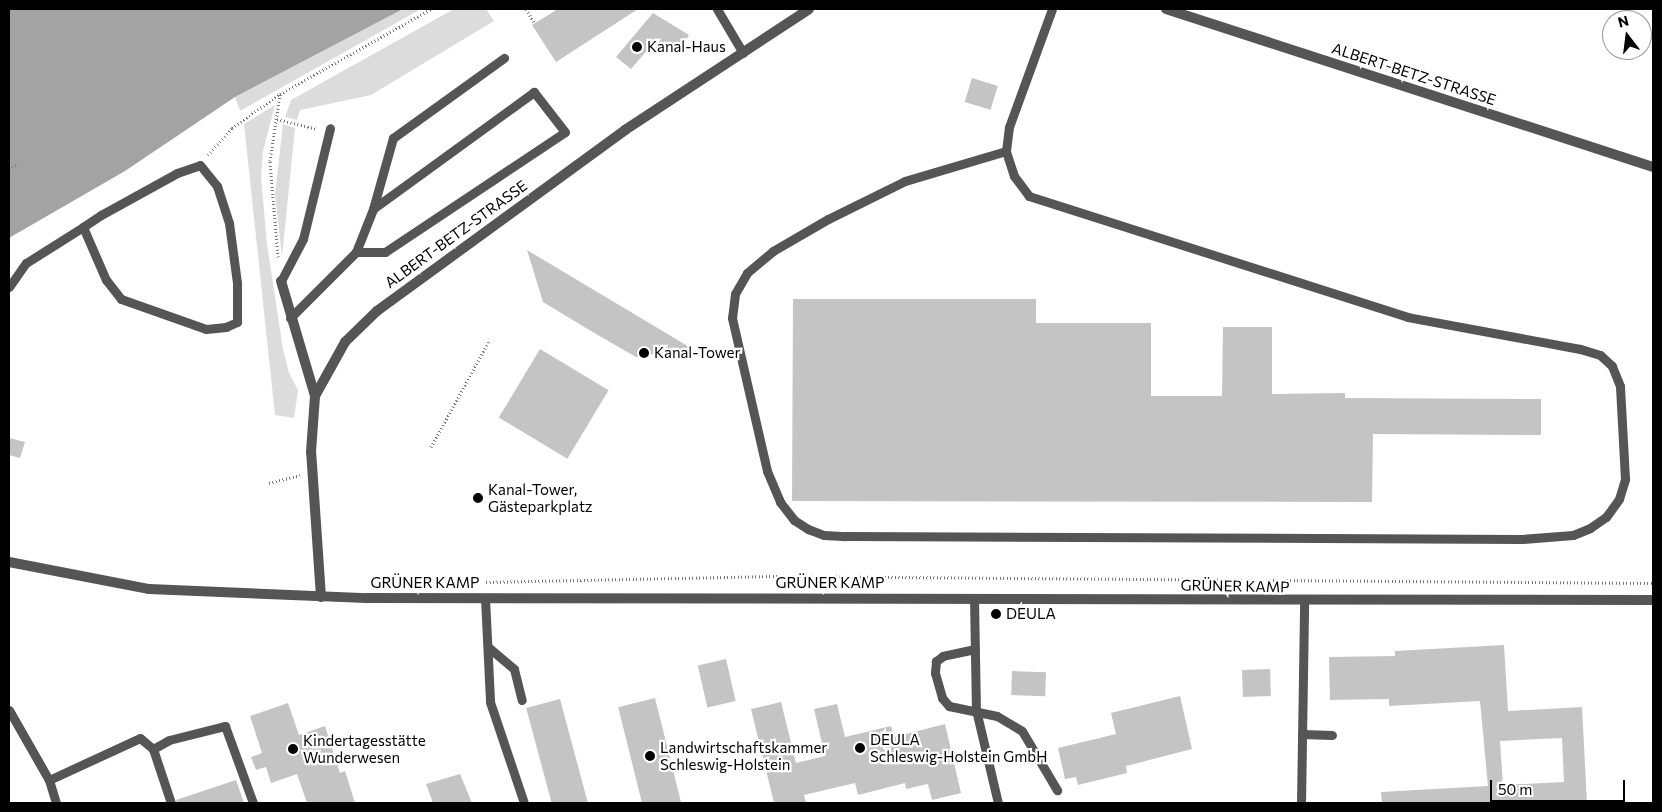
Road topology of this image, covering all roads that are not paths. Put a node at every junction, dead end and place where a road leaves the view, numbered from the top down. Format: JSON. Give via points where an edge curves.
{"nodes":[{"id":1,"x":716,"y":9,"type":"edge"},
{"id":2,"x":809,"y":9,"type":"edge"},
{"id":3,"x":1052,"y":9,"type":"edge"},
{"id":4,"x":1166,"y":9,"type":"edge"},
{"id":5,"x":743,"y":53,"type":"junction"},
{"id":6,"x":504,"y":58,"type":"dead end"},
{"id":7,"x":329,"y":130,"type":"road end"},
{"id":8,"x":1006,"y":151,"type":"junction"},
{"id":9,"x":1653,"y":167,"type":"edge"},
{"id":10,"x":373,"y":209,"type":"junction"},
{"id":11,"x":83,"y":227,"type":"junction"},
{"id":12,"x":356,"y":252,"type":"junction"},
{"id":13,"x":281,"y":281,"type":"joint"},
{"id":14,"x":9,"y":287,"type":"edge"},
{"id":15,"x":290,"y":318,"type":"junction"},
{"id":16,"x":315,"y":396,"type":"junction"},
{"id":17,"x":9,"y":562,"type":"edge"},
{"id":18,"x":322,"y":597,"type":"junction"},
{"id":19,"x":485,"y":598,"type":"junction"},
{"id":20,"x":974,"y":598,"type":"junction"},
{"id":21,"x":1653,"y":600,"type":"edge"},
{"id":22,"x":1304,"y":602,"type":"junction"},
{"id":23,"x":488,"y":647,"type":"junction"},
{"id":24,"x":975,"y":649,"type":"junction"},
{"id":25,"x":522,"y":700,"type":"dead end"},
{"id":26,"x":9,"y":710,"type":"edge"},
{"id":27,"x":976,"y":710,"type":"junction"},
{"id":28,"x":1302,"y":734,"type":"junction"},
{"id":29,"x":1332,"y":735,"type":"dead end"},
{"id":30,"x":153,"y":749,"type":"junction"},
{"id":31,"x":49,"y":780,"type":"junction"},
{"id":32,"x":1056,"y":790,"type":"dead end"},
{"id":33,"x":56,"y":803,"type":"edge"},
{"id":34,"x":171,"y":803,"type":"edge"},
{"id":35,"x":253,"y":803,"type":"edge"},
{"id":36,"x":524,"y":803,"type":"edge"},
{"id":37,"x":998,"y":803,"type":"edge"},
{"id":38,"x":1301,"y":803,"type":"edge"}],
"edges":[{"from":1,"to":5,"type":"lane"},
{"from":2,"to":5,"type":"street","name":"ALBERT-BETZ-STRASSE"},
{"from":3,"to":8,"type":"lane","via":[[1009,126]]},
{"from":4,"to":9,"type":"street","name":"ALBERT-BETZ-STRASSE"},
{"from":5,"to":16,"type":"street","name":"ALBERT-BETZ-STRASSE","via":[[626,130],[377,311],[344,342]]},
{"from":6,"to":10,"type":"lane","via":[[393,138]]},
{"from":7,"to":13,"type":"lane","via":[[303,239]]},
{"from":8,"to":8,"type":"lane","via":[[1014,176],[1029,196],[1064,209],[1408,317],[1600,355],[1612,366],[1620,386],[1625,479],[1619,499],[1606,517],[1590,528],[1573,535],[1522,539],[846,536],[824,535],[808,529],[794,520],[780,502],[767,472],[732,318],[735,294],[747,273],[773,251],[828,219],[905,181]]},
{"from":10,"to":12,"type":"lane"},
{"from":10,"to":12,"type":"lane","via":[[534,92],[565,132],[386,252]]},
{"from":11,"to":11,"type":"lane","via":[[177,173],[200,165],[217,186],[229,223],[237,283],[237,322],[206,329],[121,299],[106,280]]},
{"from":11,"to":14,"type":"lane","via":[[26,263]]},
{"from":12,"to":15,"type":"lane"},
{"from":13,"to":15,"type":"street"},
{"from":15,"to":16,"type":"street"},
{"from":16,"to":18,"type":"street","name":"ALBERT-BETZ-STRASSE","via":[[311,452]]},
{"from":17,"to":18,"type":"street","name":"GRÜNER KAMP","via":[[149,590]]},
{"from":18,"to":19,"type":"street","name":"GRÜNER KAMP"},
{"from":19,"to":20,"type":"street","name":"GRÜNER KAMP"},
{"from":19,"to":23,"type":"lane"},
{"from":20,"to":22,"type":"street","name":"GRÜNER KAMP"},
{"from":20,"to":24,"type":"lane"},
{"from":21,"to":22,"type":"street","name":"GRÜNER KAMP"},
{"from":22,"to":28,"type":"lane"},
{"from":23,"to":25,"type":"lane","via":[[514,669]]},
{"from":23,"to":36,"type":"lane","via":[[490,702]]},
{"from":24,"to":27,"type":"lane"},
{"from":24,"to":27,"type":"lane","via":[[943,656],[935,667],[944,702]]},
{"from":26,"to":31,"type":"lane"},
{"from":27,"to":32,"type":"lane","via":[[997,716],[1022,731]]},
{"from":27,"to":37,"type":"lane"},
{"from":28,"to":29,"type":"lane"},
{"from":28,"to":38,"type":"lane"},
{"from":30,"to":31,"type":"lane","via":[[140,738]]},
{"from":30,"to":34,"type":"lane"},
{"from":30,"to":35,"type":"lane","via":[[169,740],[225,726]]},
{"from":31,"to":33,"type":"lane"}]}
